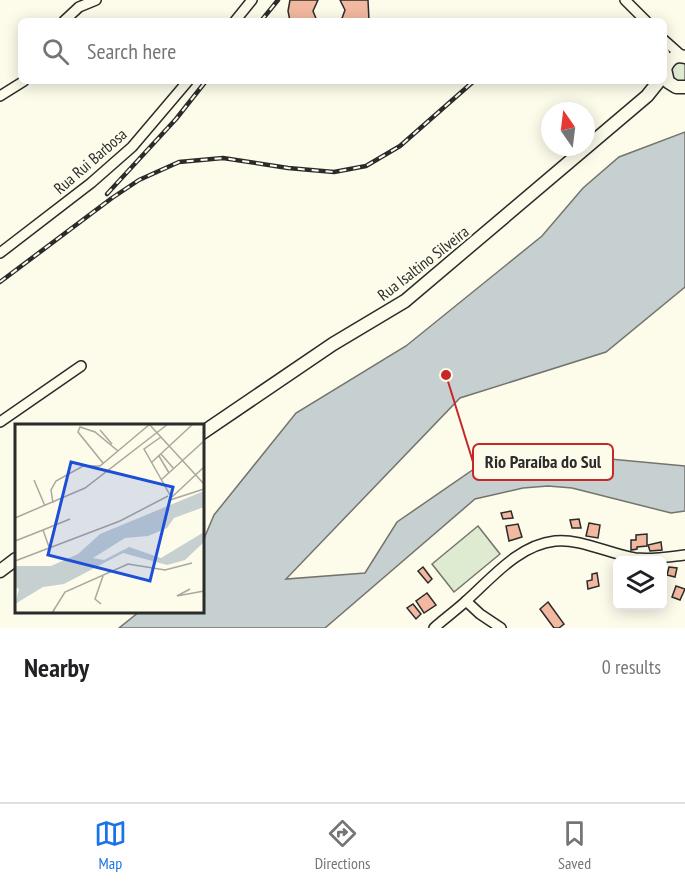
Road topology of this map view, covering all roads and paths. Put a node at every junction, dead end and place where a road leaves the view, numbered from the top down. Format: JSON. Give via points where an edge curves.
{"nodes":[{"id":1,"x":96,"y":0,"type":"edge"},
{"id":2,"x":252,"y":0,"type":"edge"},
{"id":3,"x":626,"y":0,"type":"edge"},
{"id":4,"x":67,"y":18,"type":"edge"},
{"id":5,"x":237,"y":18,"type":"edge"},
{"id":6,"x":643,"y":18,"type":"edge"},
{"id":7,"x":667,"y":42,"type":"edge"},
{"id":8,"x":684,"y":56,"type":"edge"},
{"id":9,"x":667,"y":62,"type":"edge"},
{"id":10,"x":667,"y":76,"type":"edge"},
{"id":11,"x":19,"y":84,"type":"edge"},
{"id":12,"x":185,"y":84,"type":"edge"},
{"id":13,"x":657,"y":84,"type":"edge"},
{"id":14,"x":681,"y":87,"type":"edge"},
{"id":15,"x":0,"y":96,"type":"edge"},
{"id":16,"x":647,"y":96,"type":"junction"},
{"id":17,"x":0,"y":253,"type":"edge"},
{"id":18,"x":81,"y":366,"type":"dead end"},
{"id":19,"x":0,"y":422,"type":"edge"},
{"id":20,"x":204,"y":432,"type":"edge"},
{"id":21,"x":685,"y":555,"type":"edge"},
{"id":22,"x":15,"y":560,"type":"edge"},
{"id":23,"x":0,"y":571,"type":"edge"},
{"id":24,"x":466,"y":601,"type":"junction"},
{"id":25,"x":434,"y":628,"type":"edge"},
{"id":26,"x":501,"y":628,"type":"edge"}],
"edges":[{"from":1,"to":4,"type":"street","via":[[79,7]]},
{"from":2,"to":5,"type":"street"},
{"from":3,"to":6,"type":"street"},
{"from":7,"to":8,"type":"street"},
{"from":8,"to":9,"type":"main road"},
{"from":10,"to":14,"type":"main road","via":[[668,82]]},
{"from":11,"to":15,"type":"street"},
{"from":12,"to":17,"type":"street","name":"Rua Rui Barbosa","via":[[132,147]]},
{"from":13,"to":16,"type":"main road"},
{"from":14,"to":16,"type":"main road"},
{"from":16,"to":20,"type":"main road","name":"Rua Isaltino Silveira","via":[[405,302],[333,344]]},
{"from":18,"to":19,"type":"street"},
{"from":21,"to":24,"type":"street","via":[[635,558],[572,542],[539,544],[498,571]]},
{"from":22,"to":23,"type":"main road"},
{"from":24,"to":25,"type":"street"},
{"from":24,"to":26,"type":"street"}]}
